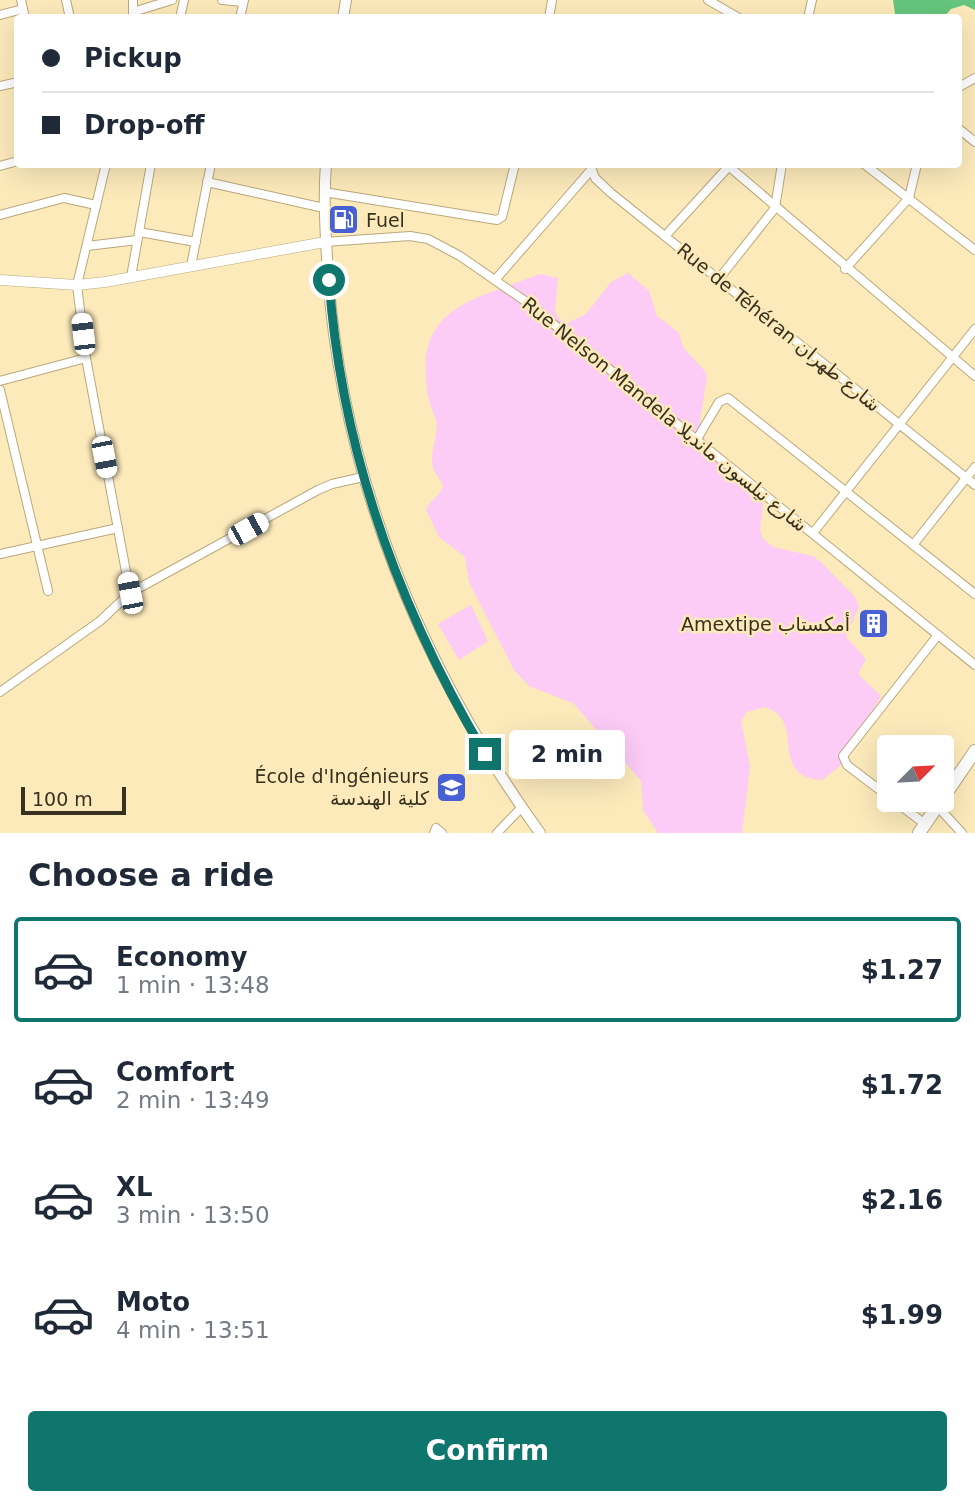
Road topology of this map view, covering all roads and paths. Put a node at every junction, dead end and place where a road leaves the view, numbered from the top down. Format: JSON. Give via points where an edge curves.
{"nodes":[{"id":1,"x":172,"y":0,"type":"edge"},
{"id":2,"x":222,"y":0,"type":"edge"},
{"id":3,"x":708,"y":0,"type":"edge"},
{"id":4,"x":244,"y":1,"type":"edge"},
{"id":5,"x":23,"y":9,"type":"edge"},
{"id":6,"x":136,"y":14,"type":"edge"},
{"id":7,"x":732,"y":14,"type":"edge"},
{"id":8,"x":0,"y":15,"type":"edge"},
{"id":9,"x":105,"y":168,"type":"edge"},
{"id":10,"x":150,"y":168,"type":"edge"},
{"id":11,"x":210,"y":168,"type":"edge"},
{"id":12,"x":326,"y":168,"type":"edge"},
{"id":13,"x":514,"y":168,"type":"edge"},
{"id":14,"x":590,"y":168,"type":"edge"},
{"id":15,"x":592,"y":168,"type":"edge"},
{"id":16,"x":727,"y":168,"type":"edge"},
{"id":17,"x":731,"y":168,"type":"edge"},
{"id":18,"x":781,"y":168,"type":"edge"},
{"id":19,"x":869,"y":168,"type":"edge"},
{"id":20,"x":916,"y":168,"type":"edge"},
{"id":21,"x":207,"y":182,"type":"junction"},
{"id":22,"x":324,"y":192,"type":"junction"},
{"id":23,"x":909,"y":198,"type":"junction"},
{"id":24,"x":96,"y":205,"type":"junction"},
{"id":25,"x":324,"y":208,"type":"junction"},
{"id":26,"x":775,"y":208,"type":"junction"},
{"id":27,"x":0,"y":215,"type":"edge"},
{"id":28,"x":666,"y":234,"type":"junction"},
{"id":29,"x":138,"y":236,"type":"junction"},
{"id":30,"x":196,"y":242,"type":"junction"},
{"id":31,"x":325,"y":242,"type":"junction"},
{"id":32,"x":87,"y":246,"type":"junction"},
{"id":33,"x":975,"y":250,"type":"edge"},
{"id":34,"x":191,"y":266,"type":"junction"},
{"id":35,"x":845,"y":268,"type":"junction"},
{"id":36,"x":131,"y":277,"type":"junction"},
{"id":37,"x":0,"y":280,"type":"edge"},
{"id":38,"x":495,"y":280,"type":"junction"},
{"id":39,"x":718,"y":280,"type":"junction"},
{"id":40,"x":77,"y":285,"type":"junction"},
{"id":41,"x":975,"y":328,"type":"edge"},
{"id":42,"x":952,"y":357,"type":"junction"},
{"id":43,"x":86,"y":358,"type":"junction"},
{"id":44,"x":975,"y":376,"type":"edge"},
{"id":45,"x":0,"y":381,"type":"edge"},
{"id":46,"x":0,"y":390,"type":"edge"},
{"id":47,"x":898,"y":423,"type":"junction"},
{"id":48,"x":697,"y":439,"type":"junction"},
{"id":49,"x":975,"y":467,"type":"edge"},
{"id":50,"x":363,"y":477,"type":"junction"},
{"id":51,"x":967,"y":478,"type":"junction"},
{"id":52,"x":975,"y":485,"type":"edge"},
{"id":53,"x":846,"y":492,"type":"junction"},
{"id":54,"x":118,"y":528,"type":"junction"},
{"id":55,"x":813,"y":533,"type":"junction"},
{"id":56,"x":35,"y":544,"type":"junction"},
{"id":57,"x":913,"y":545,"type":"junction"},
{"id":58,"x":0,"y":554,"type":"edge"},
{"id":59,"x":48,"y":591,"type":"dead end"},
{"id":60,"x":130,"y":593,"type":"junction"},
{"id":61,"x":975,"y":594,"type":"edge"},
{"id":62,"x":938,"y":635,"type":"junction"},
{"id":63,"x":975,"y":665,"type":"edge"},
{"id":64,"x":0,"y":692,"type":"edge"},
{"id":65,"x":975,"y":751,"type":"edge"},
{"id":66,"x":954,"y":783,"type":"edge"},
{"id":67,"x":877,"y":788,"type":"edge"},
{"id":68,"x":522,"y":807,"type":"junction"},
{"id":69,"x":905,"y":812,"type":"edge"},
{"id":70,"x":934,"y":812,"type":"edge"},
{"id":71,"x":943,"y":812,"type":"edge"},
{"id":72,"x":922,"y":829,"type":"edge"},
{"id":73,"x":434,"y":833,"type":"edge"},
{"id":74,"x":442,"y":833,"type":"edge"},
{"id":75,"x":497,"y":833,"type":"edge"},
{"id":76,"x":540,"y":833,"type":"edge"},
{"id":77,"x":962,"y":833,"type":"edge"}],
"edges":[{"from":1,"to":6,"type":"street"},
{"from":2,"to":4,"type":"street"},
{"from":3,"to":7,"type":"street"},
{"from":5,"to":8,"type":"street"},
{"from":9,"to":24,"type":"street"},
{"from":10,"to":29,"type":"street"},
{"from":11,"to":21,"type":"street"},
{"from":12,"to":22,"type":"main road"},
{"from":13,"to":22,"type":"street","via":[[502,217],[497,220]]},
{"from":14,"to":38,"type":"street"},
{"from":15,"to":28,"type":"street","name":"Rue de Téhéran شارع طهران","via":[[611,193]]},
{"from":16,"to":28,"type":"street"},
{"from":17,"to":26,"type":"street"},
{"from":18,"to":26,"type":"street"},
{"from":19,"to":23,"type":"street"},
{"from":20,"to":23,"type":"street"},
{"from":21,"to":25,"type":"street"},
{"from":21,"to":30,"type":"street"},
{"from":22,"to":25,"type":"main road"},
{"from":23,"to":33,"type":"street"},
{"from":23,"to":35,"type":"street"},
{"from":24,"to":27,"type":"street","via":[[64,198]]},
{"from":24,"to":32,"type":"street"},
{"from":25,"to":31,"type":"main road"},
{"from":26,"to":35,"type":"street"},
{"from":26,"to":39,"type":"street"},
{"from":28,"to":39,"type":"street","name":"Rue de Téhéran شارع طهران"},
{"from":29,"to":30,"type":"street"},
{"from":29,"to":32,"type":"street"},
{"from":29,"to":36,"type":"street"},
{"from":30,"to":34,"type":"street"},
{"from":31,"to":34,"type":"street"},
{"from":31,"to":38,"type":"street","name":"Rue Nelson Mandela شارع نيلسون مانديلا","via":[[418,236]]},
{"from":31,"to":50,"type":"main road","via":[[340,378]]},
{"from":32,"to":40,"type":"street"},
{"from":34,"to":36,"type":"street"},
{"from":35,"to":42,"type":"street"},
{"from":36,"to":40,"type":"street"},
{"from":37,"to":40,"type":"street"},
{"from":38,"to":48,"type":"street","name":"Rue Nelson Mandela شارع نيلسون مانديلا"},
{"from":39,"to":47,"type":"street","name":"Rue de Téhéran شارع طهران"},
{"from":40,"to":43,"type":"street"},
{"from":41,"to":42,"type":"street"},
{"from":42,"to":44,"type":"street"},
{"from":42,"to":47,"type":"street"},
{"from":43,"to":45,"type":"street"},
{"from":43,"to":54,"type":"street"},
{"from":46,"to":56,"type":"street"},
{"from":47,"to":51,"type":"street","name":"Rue de Téhéran شارع طهران"},
{"from":47,"to":53,"type":"street"},
{"from":48,"to":53,"type":"street","via":[[719,402],[728,398]]},
{"from":48,"to":55,"type":"street","name":"Rue Nelson Mandela شارع نيلسون مانديلا"},
{"from":49,"to":51,"type":"street"},
{"from":50,"to":60,"type":"street","via":[[332,484]]},
{"from":50,"to":68,"type":"main road","via":[[430,652],[471,730]]},
{"from":51,"to":52,"type":"street","name":"Rue de Téhéran شارع طهران"},
{"from":51,"to":57,"type":"street"},
{"from":53,"to":55,"type":"street"},
{"from":53,"to":57,"type":"street"},
{"from":54,"to":56,"type":"street"},
{"from":54,"to":60,"type":"street"},
{"from":55,"to":62,"type":"street","name":"Rue Nelson Mandela شارع نيلسون مانديلا"},
{"from":56,"to":58,"type":"street"},
{"from":56,"to":59,"type":"street"},
{"from":57,"to":61,"type":"street"},
{"from":60,"to":64,"type":"street","via":[[110,614]]},
{"from":62,"to":63,"type":"street","name":"Rue Nelson Mandela شارع نيلسون مانديلا"},
{"from":62,"to":67,"type":"street","via":[[843,756],[847,765]]},
{"from":65,"to":66,"type":"highway"},
{"from":68,"to":75,"type":"street"},
{"from":68,"to":76,"type":"main road"},
{"from":69,"to":72,"type":"street"},
{"from":70,"to":72,"type":"highway"},
{"from":71,"to":77,"type":"street"},
{"from":73,"to":74,"type":"street","via":[[436,828]]}]}
